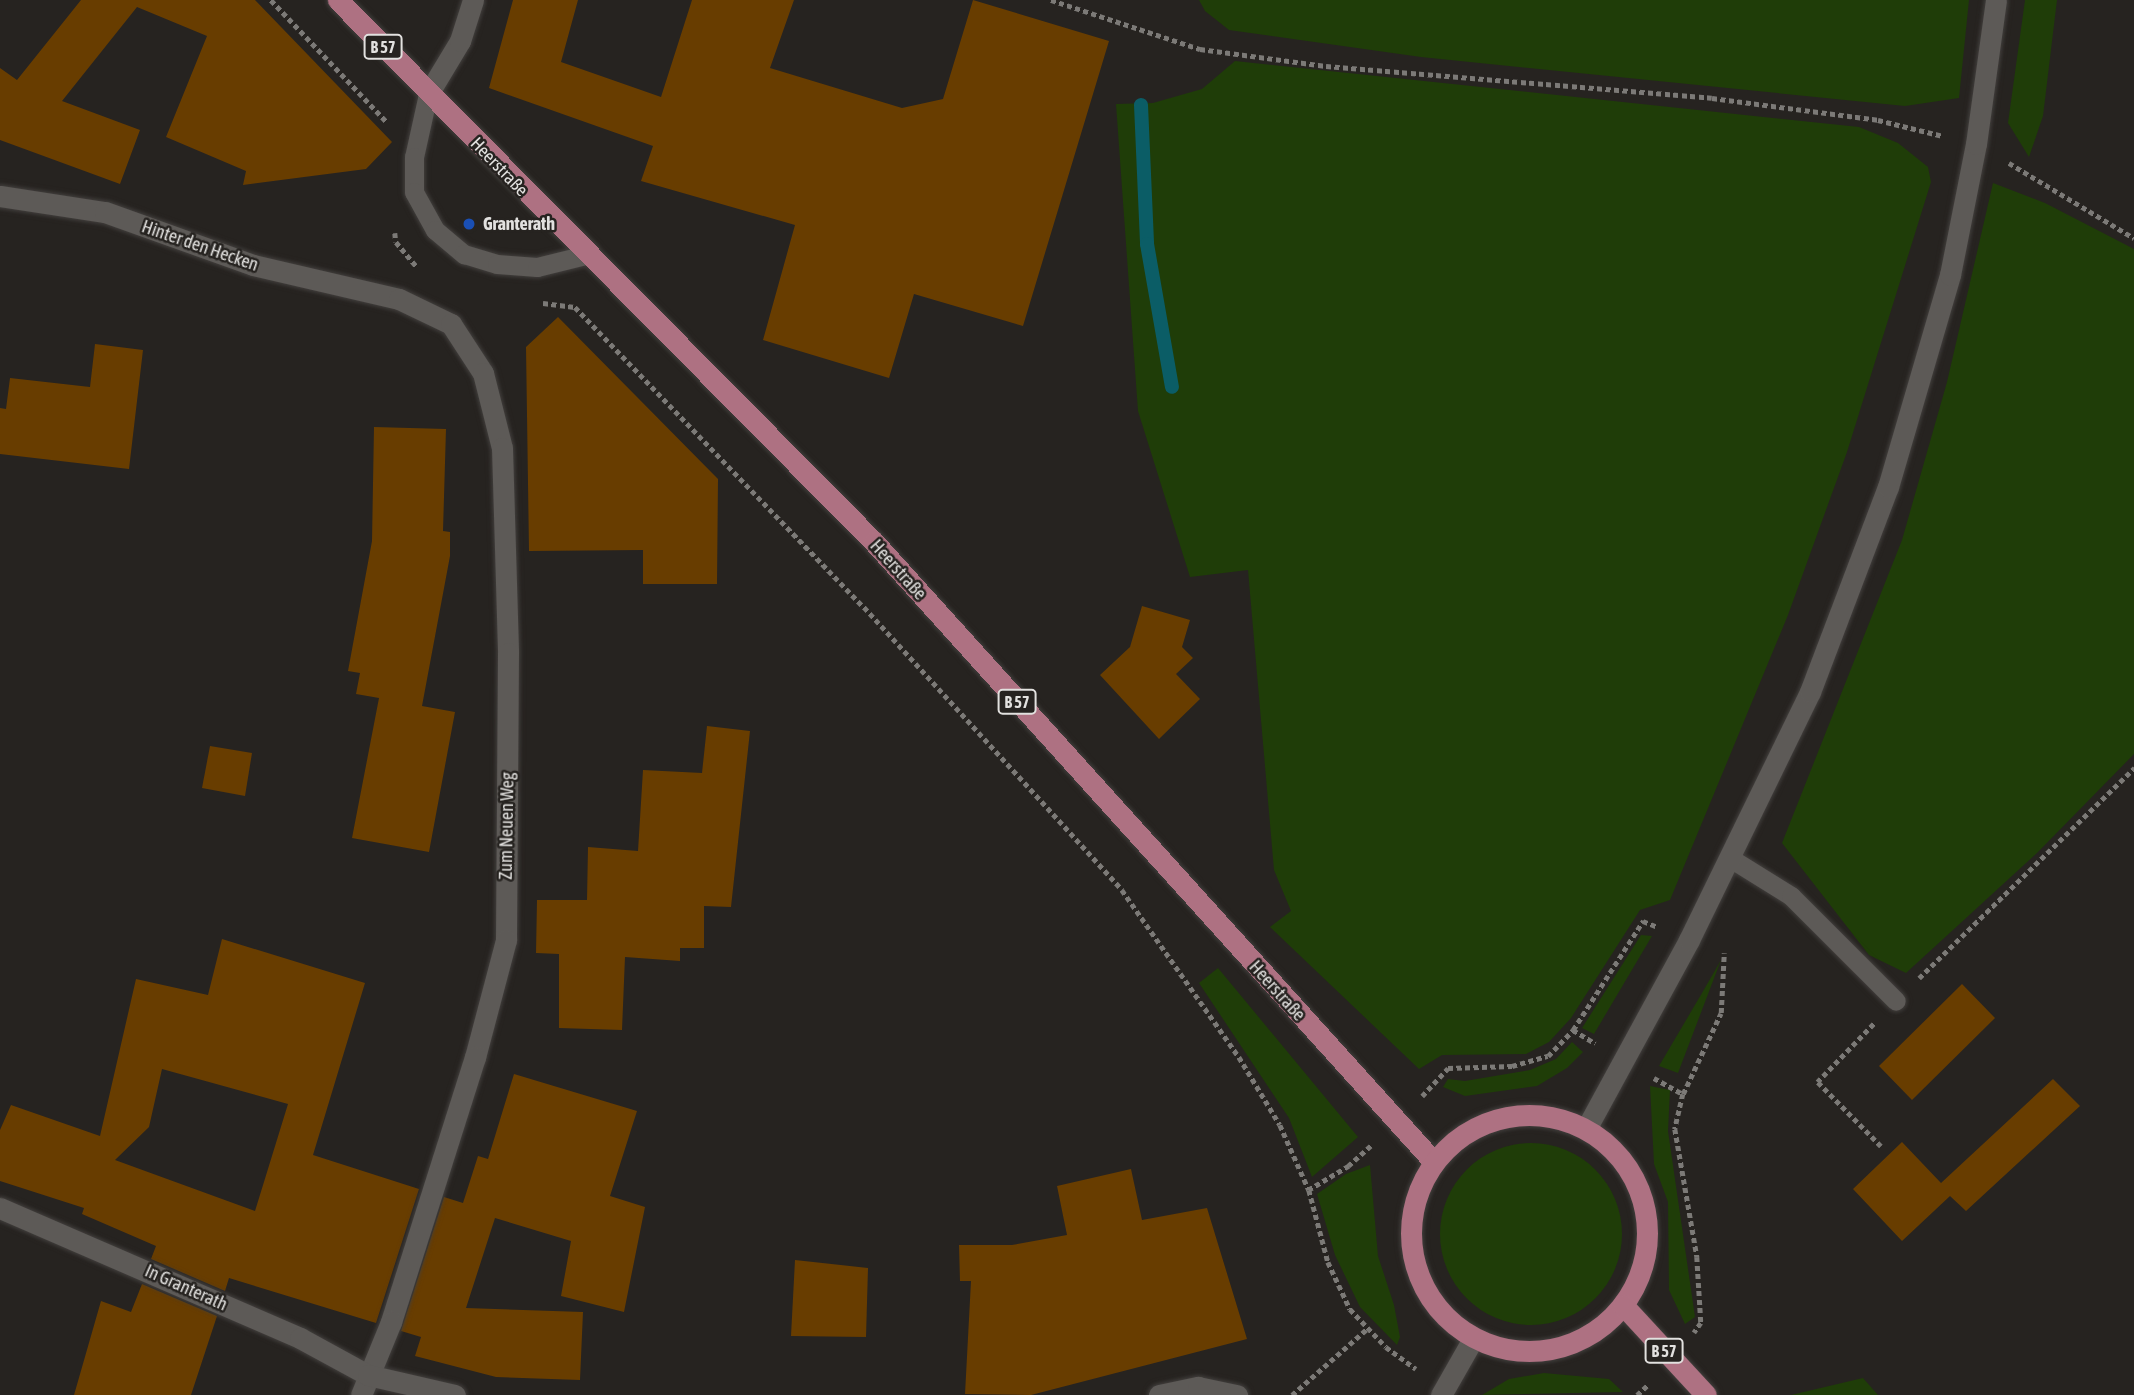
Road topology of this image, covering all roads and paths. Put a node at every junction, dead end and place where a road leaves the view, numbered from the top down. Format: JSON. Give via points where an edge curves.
{"nodes":[{"id":1,"x":338,"y":0,"type":"edge"},
{"id":2,"x":473,"y":0,"type":"edge"},
{"id":3,"x":1051,"y":0,"type":"edge"},
{"id":4,"x":1996,"y":0,"type":"edge"},
{"id":5,"x":428,"y":94,"type":"junction"},
{"id":6,"x":1976,"y":144,"type":"junction"},
{"id":7,"x":0,"y":196,"type":"edge"},
{"id":8,"x":2134,"y":238,"type":"edge"},
{"id":9,"x":586,"y":255,"type":"junction"},
{"id":10,"x":399,"y":299,"type":"joint"},
{"id":11,"x":575,"y":307,"type":"dead end"},
{"id":12,"x":2134,"y":768,"type":"edge"},
{"id":13,"x":1730,"y":858,"type":"junction"},
{"id":14,"x":1689,"y":940,"type":"junction"},
{"id":15,"x":1724,"y":947,"type":"dead end"},
{"id":16,"x":1896,"y":1002,"type":"junction"},
{"id":17,"x":1573,"y":1030,"type":"junction"},
{"id":18,"x":1625,"y":1061,"type":"junction"},
{"id":19,"x":1684,"y":1094,"type":"junction"},
{"id":20,"x":1397,"y":1122,"type":"junction"},
{"id":21,"x":1586,"y":1129,"type":"junction"},
{"id":22,"x":1881,"y":1146,"type":"dead end"},
{"id":23,"x":1434,"y":1162,"type":"junction"},
{"id":24,"x":1309,"y":1190,"type":"junction"},
{"id":25,"x":0,"y":1208,"type":"edge"},
{"id":26,"x":1623,"y":1305,"type":"junction"},
{"id":27,"x":1368,"y":1328,"type":"junction"},
{"id":28,"x":1474,"y":1339,"type":"junction"},
{"id":29,"x":1672,"y":1360,"type":"junction"},
{"id":30,"x":364,"y":1385,"type":"edge"},
{"id":31,"x":1443,"y":1392,"type":"edge"},
{"id":32,"x":455,"y":1395,"type":"edge"},
{"id":33,"x":1159,"y":1395,"type":"edge"},
{"id":34,"x":1237,"y":1395,"type":"edge"},
{"id":35,"x":1292,"y":1395,"type":"edge"},
{"id":36,"x":1637,"y":1395,"type":"edge"},
{"id":37,"x":1706,"y":1395,"type":"edge"}],
"edges":[{"from":1,"to":5,"type":"main road","name":"Heerstraße","number":"B 57"},
{"from":2,"to":5,"type":"street","via":[[460,41]]},
{"from":3,"to":6,"type":"path","via":[[1200,49],[1326,66],[1712,98],[1878,120]]},
{"from":4,"to":6,"type":"street"},
{"from":5,"to":9,"type":"main road","name":"Heerstraße"},
{"from":5,"to":9,"type":"lane","via":[[414,157],[414,192],[435,230],[464,254],[497,264],[537,267]]},
{"from":6,"to":8,"type":"path"},
{"from":6,"to":13,"type":"street","via":[[1950,275],[1888,487],[1810,692]]},
{"from":7,"to":10,"type":"street","name":"Hinter den Hecken","via":[[105,212],[253,265]]},
{"from":9,"to":20,"type":"main road","name":"Heerstraße","number":"B 57","via":[[874,542]]},
{"from":10,"to":30,"type":"street","name":"Zum Neuen Weg","via":[[451,324],[483,373],[502,448],[508,653],[506,940],[475,1057],[391,1322]]},
{"from":11,"to":24,"type":"path","via":[[883,627],[1122,890],[1239,1057],[1280,1125]]},
{"from":12,"to":16,"type":"path"},
{"from":13,"to":14,"type":"street"},
{"from":13,"to":16,"type":"lane","via":[[1791,896]]},
{"from":14,"to":17,"type":"path","via":[[1643,921]]},
{"from":14,"to":18,"type":"street"},
{"from":15,"to":19,"type":"path","via":[[1721,1013]]},
{"from":16,"to":22,"type":"path","via":[[1818,1082]]},
{"from":17,"to":18,"type":"path"},
{"from":17,"to":20,"type":"path","via":[[1548,1056],[1512,1066],[1448,1068]]},
{"from":18,"to":19,"type":"path"},
{"from":18,"to":21,"type":"street"},
{"from":19,"to":29,"type":"path","via":[[1675,1129],[1698,1257],[1701,1323]]},
{"from":20,"to":23,"type":"main road","name":"Heerstraße","number":"B 57"},
{"from":20,"to":24,"type":"path","via":[[1349,1166]]},
{"from":21,"to":23,"type":"main road","via":[[1561,1119],[1510,1116],[1457,1139]]},
{"from":21,"to":26,"type":"main road","via":[[1609,1146],[1632,1175],[1645,1210],[1646,1252],[1638,1280]]},
{"from":23,"to":28,"type":"main road","via":[[1415,1198],[1412,1252],[1419,1280],[1434,1305]]},
{"from":24,"to":27,"type":"path","via":[[1328,1262],[1350,1309]]},
{"from":25,"to":30,"type":"street","name":"In Granterath","via":[[300,1338]]},
{"from":26,"to":28,"type":"main road","via":[[1604,1325],[1580,1340],[1541,1351],[1503,1349]]},
{"from":26,"to":29,"type":"main road","number":"B 57"},
{"from":27,"to":31,"type":"path"},
{"from":27,"to":35,"type":"path"},
{"from":28,"to":31,"type":"street"},
{"from":29,"to":36,"type":"path"},
{"from":29,"to":37,"type":"main road","number":"B 57"},
{"from":30,"to":32,"type":"street","name":"In Granterath"},
{"from":33,"to":34,"type":"street","via":[[1198,1387]]}]}
